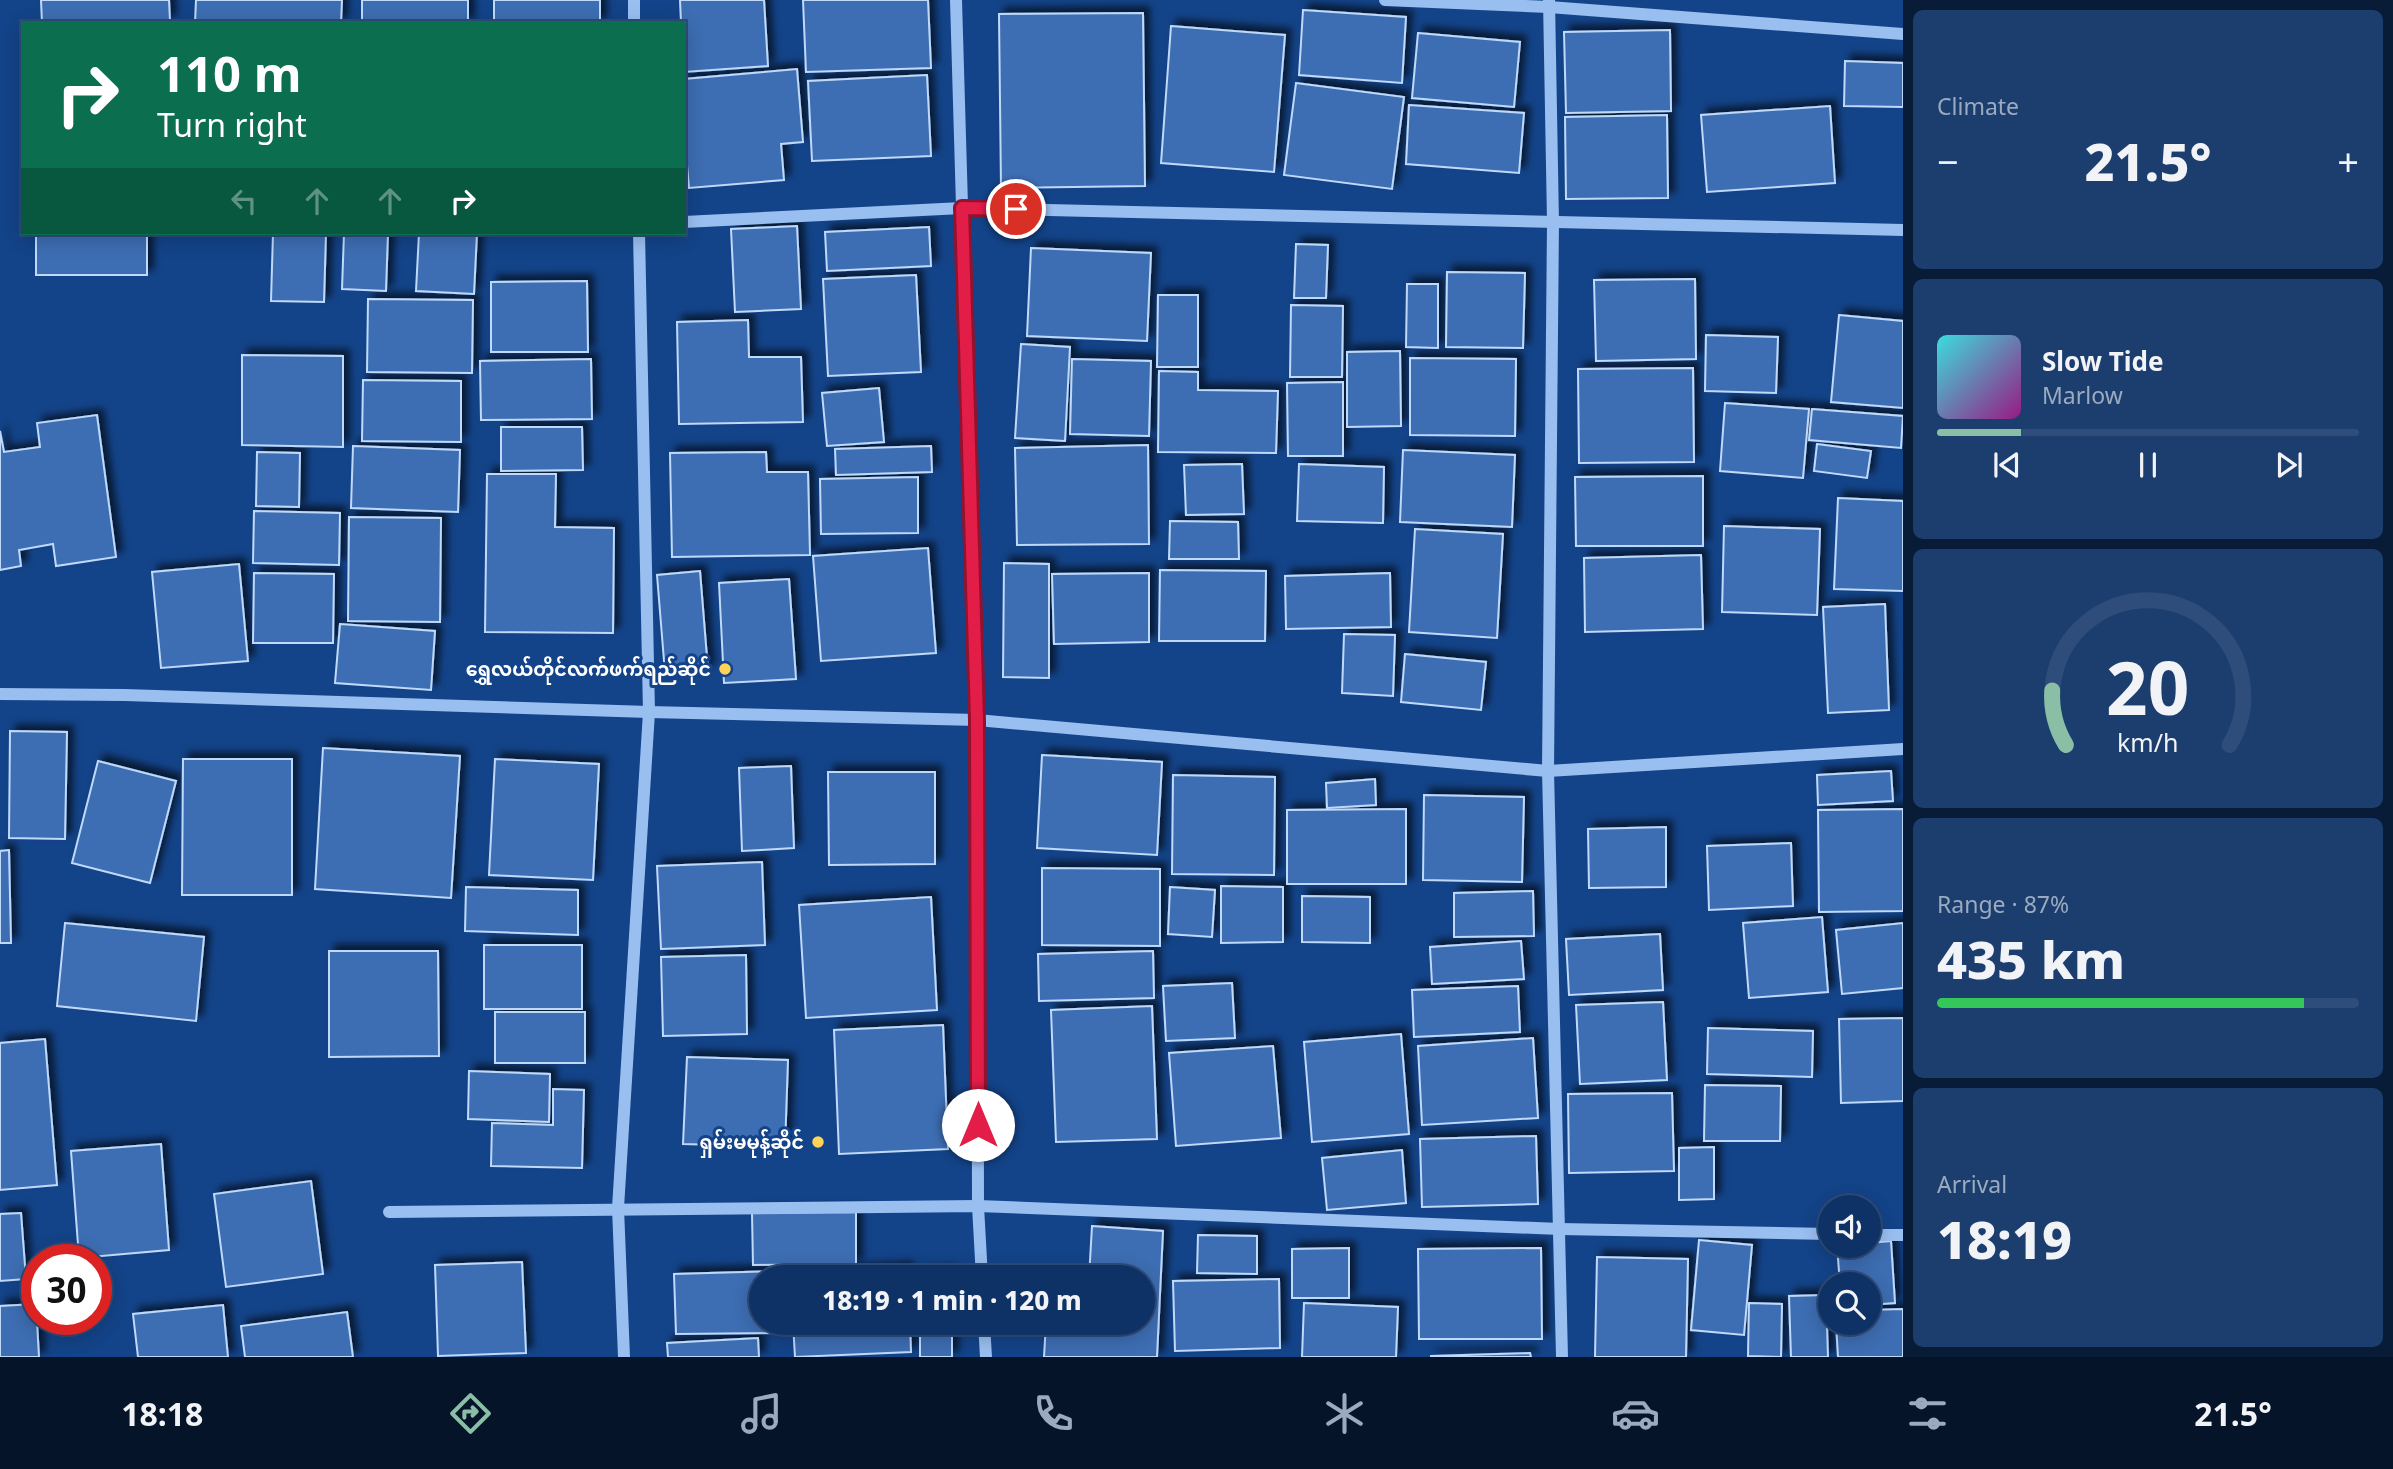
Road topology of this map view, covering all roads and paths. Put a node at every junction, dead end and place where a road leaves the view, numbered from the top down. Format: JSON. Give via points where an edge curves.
{"nodes":[{"id":1,"x":634,"y":0,"type":"edge"},
{"id":2,"x":956,"y":0,"type":"edge"},
{"id":3,"x":1385,"y":0,"type":"edge"},
{"id":4,"x":1549,"y":3,"type":"edge"},
{"id":5,"x":634,"y":21,"type":"edge"},
{"id":6,"x":1903,"y":34,"type":"edge"},
{"id":7,"x":962,"y":208,"type":"junction"},
{"id":8,"x":686,"y":222,"type":"edge"},
{"id":9,"x":1553,"y":222,"type":"junction"},
{"id":10,"x":1903,"y":230,"type":"edge"},
{"id":11,"x":639,"y":235,"type":"edge"},
{"id":12,"x":0,"y":694,"type":"edge"},
{"id":13,"x":649,"y":712,"type":"junction"},
{"id":14,"x":977,"y":720,"type":"junction"},
{"id":15,"x":1903,"y":748,"type":"edge"},
{"id":16,"x":1548,"y":771,"type":"junction"},
{"id":17,"x":978,"y":1206,"type":"junction"},
{"id":18,"x":618,"y":1208,"type":"junction"},
{"id":19,"x":389,"y":1212,"type":"dead end"},
{"id":20,"x":1560,"y":1229,"type":"junction"},
{"id":21,"x":1818,"y":1234,"type":"edge"},
{"id":22,"x":1881,"y":1235,"type":"edge"},
{"id":23,"x":1903,"y":1235,"type":"edge"},
{"id":24,"x":981,"y":1265,"type":"edge"},
{"id":25,"x":985,"y":1335,"type":"edge"},
{"id":26,"x":624,"y":1357,"type":"edge"},
{"id":27,"x":986,"y":1357,"type":"edge"},
{"id":28,"x":1562,"y":1357,"type":"edge"}],
"edges":[{"from":1,"to":5,"type":"street"},
{"from":2,"to":7,"type":"street"},
{"from":3,"to":4,"type":"street"},
{"from":4,"to":6,"type":"street"},
{"from":4,"to":9,"type":"street"},
{"from":7,"to":8,"type":"street"},
{"from":7,"to":9,"type":"street"},
{"from":7,"to":14,"type":"street"},
{"from":9,"to":10,"type":"street"},
{"from":9,"to":16,"type":"street"},
{"from":11,"to":13,"type":"street"},
{"from":12,"to":13,"type":"street"},
{"from":13,"to":14,"type":"street"},
{"from":13,"to":18,"type":"street"},
{"from":14,"to":16,"type":"street"},
{"from":14,"to":17,"type":"street"},
{"from":15,"to":16,"type":"street"},
{"from":16,"to":20,"type":"street"},
{"from":17,"to":18,"type":"street"},
{"from":17,"to":20,"type":"street"},
{"from":17,"to":24,"type":"street"},
{"from":18,"to":19,"type":"street"},
{"from":18,"to":26,"type":"street"},
{"from":20,"to":21,"type":"street"},
{"from":20,"to":28,"type":"street"},
{"from":22,"to":23,"type":"street"},
{"from":25,"to":27,"type":"street"}]}
